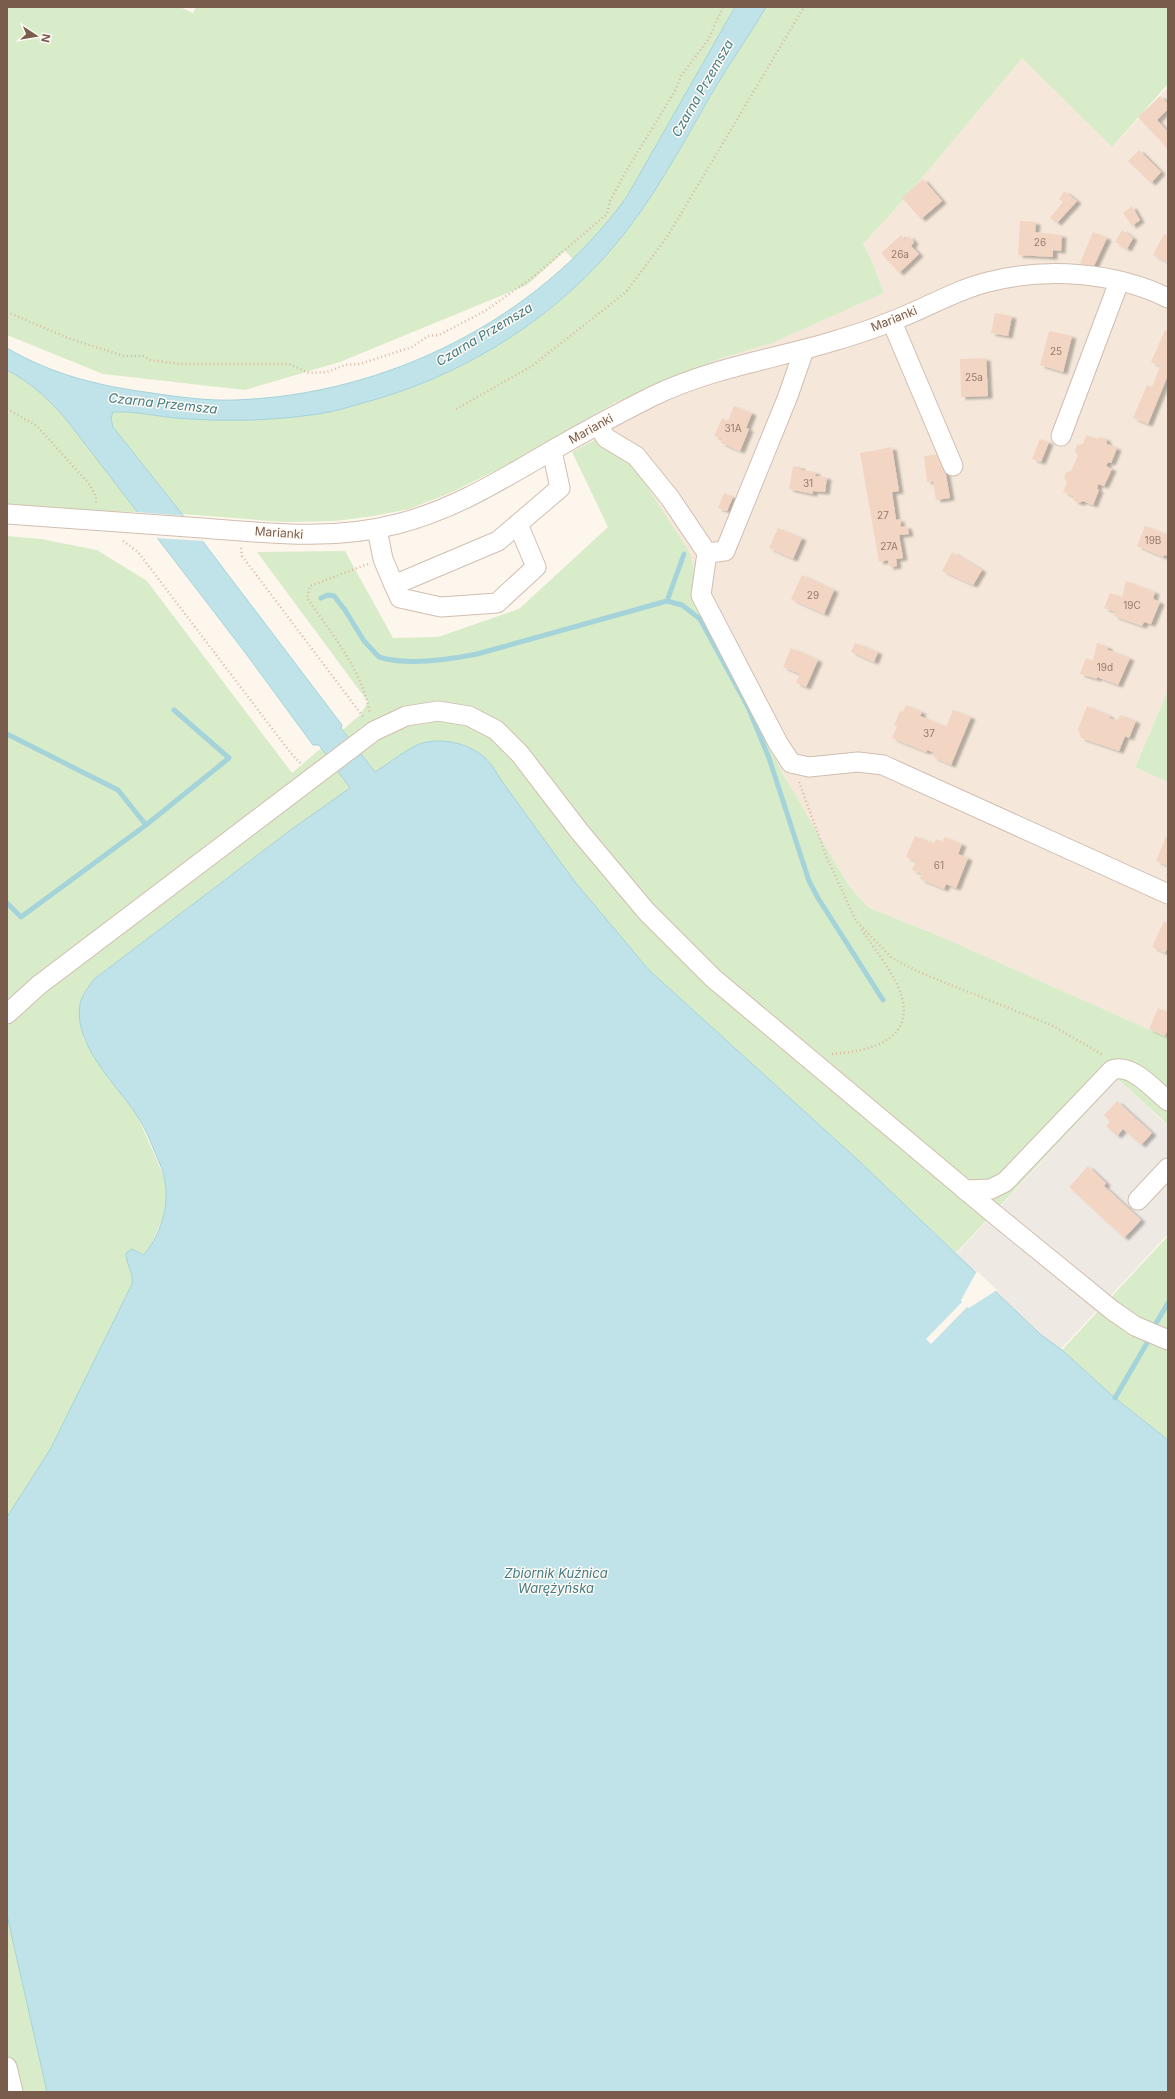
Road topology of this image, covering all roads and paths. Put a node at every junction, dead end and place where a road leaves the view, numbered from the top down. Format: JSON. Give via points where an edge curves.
{"nodes":[{"id":1,"x":723,"y":7,"type":"edge"},
{"id":2,"x":804,"y":7,"type":"edge"},
{"id":3,"x":1119,"y":282,"type":"junction"},
{"id":4,"x":1167,"y":296,"type":"edge"},
{"id":5,"x":7,"y":312,"type":"edge"},
{"id":6,"x":892,"y":322,"type":"junction"},
{"id":7,"x":804,"y":350,"type":"junction"},
{"id":8,"x":7,"y":409,"type":"edge"},
{"id":9,"x":456,"y":409,"type":"dead end"},
{"id":10,"x":598,"y":425,"type":"junction"},
{"id":11,"x":1061,"y":436,"type":"dead end"},
{"id":12,"x":552,"y":451,"type":"junction"},
{"id":13,"x":954,"y":466,"type":"dead end"},
{"id":14,"x":7,"y":514,"type":"edge"},
{"id":15,"x":97,"y":520,"type":"junction"},
{"id":16,"x":518,"y":524,"type":"junction"},
{"id":17,"x":377,"y":529,"type":"junction"},
{"id":18,"x":116,"y":537,"type":"dead end"},
{"id":19,"x":242,"y":542,"type":"dead end"},
{"id":20,"x":707,"y":553,"type":"junction"},
{"id":21,"x":383,"y":559,"type":"junction"},
{"id":22,"x":394,"y":585,"type":"junction"},
{"id":23,"x":791,"y":763,"type":"junction"},
{"id":24,"x":317,"y":774,"type":"junction"},
{"id":25,"x":1168,"y":894,"type":"edge"},
{"id":26,"x":856,"y":921,"type":"junction"},
{"id":27,"x":7,"y":1014,"type":"edge"},
{"id":28,"x":806,"y":1057,"type":"junction"},
{"id":29,"x":1121,"y":1069,"type":"junction"},
{"id":30,"x":1168,"y":1101,"type":"edge"},
{"id":31,"x":1168,"y":1168,"type":"edge"},
{"id":32,"x":965,"y":1190,"type":"junction"},
{"id":33,"x":1138,"y":1200,"type":"dead end"},
{"id":34,"x":1168,"y":1340,"type":"edge"},
{"id":35,"x":7,"y":2067,"type":"edge"},
{"id":36,"x":13,"y":2092,"type":"edge"}],
"edges":[{"from":1,"to":5,"type":"path","via":[[708,40],[681,76],[675,91],[625,173],[610,201],[607,214],[533,277],[485,311],[439,335],[428,336],[412,347],[327,372],[309,373],[289,364],[181,364],[150,360],[143,356],[124,356],[68,338]]},
{"from":2,"to":9,"type":"path","via":[[667,237],[626,292],[532,366]]},
{"from":3,"to":4,"type":"street","name":"Marianki"},
{"from":3,"to":6,"type":"street","name":"Marianki","via":[[1042,274],[1012,277],[987,282],[956,293]]},
{"from":3,"to":11,"type":"street"},
{"from":6,"to":7,"type":"street","name":"Marianki"},
{"from":6,"to":13,"type":"street"},
{"from":7,"to":10,"type":"street","name":"Marianki","via":[[738,364],[688,381]]},
{"from":7,"to":20,"type":"street","via":[[725,551]]},
{"from":8,"to":15,"type":"path","via":[[37,426],[90,485],[96,497]]},
{"from":10,"to":12,"type":"street","name":"Marianki"},
{"from":10,"to":20,"type":"street","via":[[606,438],[636,456],[670,498]]},
{"from":12,"to":16,"type":"street","via":[[560,488]]},
{"from":12,"to":17,"type":"street","name":"Marianki","via":[[453,505],[417,519]]},
{"from":14,"to":15,"type":"street","name":"Marianki"},
{"from":15,"to":17,"type":"street","name":"Marianki","via":[[303,535],[342,534]]},
{"from":16,"to":22,"type":"street","via":[[498,541]]},
{"from":16,"to":22,"type":"street","via":[[536,567],[497,603],[441,607],[400,598]]},
{"from":17,"to":21,"type":"street"},
{"from":18,"to":24,"type":"path","via":[[138,552],[290,752]]},
{"from":19,"to":21,"type":"path","via":[[242,556],[366,721],[370,717],[367,694],[351,664],[308,598],[310,586]]},
{"from":20,"to":23,"type":"street","via":[[700,595]]},
{"from":21,"to":22,"type":"street"},
{"from":23,"to":25,"type":"street","via":[[809,767],[858,762],[884,765]]},
{"from":23,"to":26,"type":"path","via":[[827,858]]},
{"from":24,"to":27,"type":"street","via":[[39,985]]},
{"from":24,"to":28,"type":"street","via":[[364,738],[396,719],[428,712],[448,712],[469,716],[496,730],[517,750],[584,837],[656,922],[728,992]]},
{"from":26,"to":28,"type":"path","via":[[899,987],[903,1002],[902,1026],[896,1034],[879,1044],[850,1053]]},
{"from":26,"to":29,"type":"path","via":[[892,958],[921,973],[1051,1025],[1113,1061]]},
{"from":28,"to":32,"type":"street"},
{"from":29,"to":30,"type":"street","via":[[1133,1072]]},
{"from":29,"to":32,"type":"street","via":[[1112,1070],[1107,1074],[1005,1182],[991,1189]]},
{"from":31,"to":33,"type":"street"},
{"from":32,"to":34,"type":"street","via":[[1112,1310],[1135,1326]]},
{"from":35,"to":36,"type":"street"}]}
